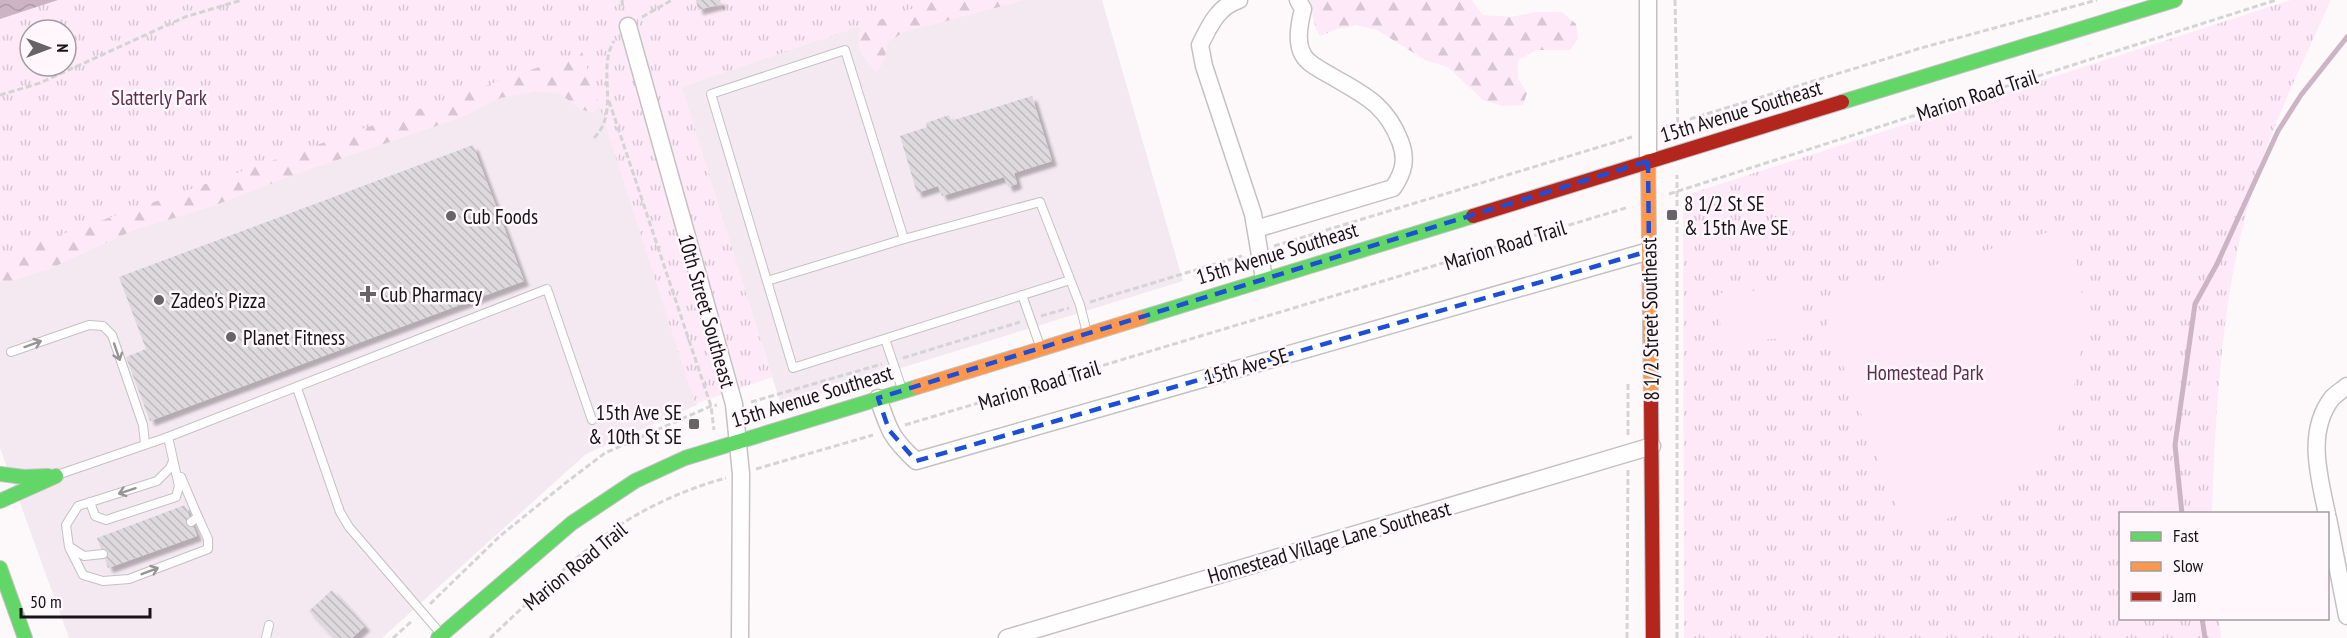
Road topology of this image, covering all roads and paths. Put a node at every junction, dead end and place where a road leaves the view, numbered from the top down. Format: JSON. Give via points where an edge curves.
{"nodes":[{"id":1,"x":243,"y":0,"type":"edge"},
{"id":2,"x":622,"y":0,"type":"edge"},
{"id":3,"x":672,"y":0,"type":"edge"},
{"id":4,"x":1239,"y":0,"type":"edge"},
{"id":5,"x":1298,"y":0,"type":"edge"},
{"id":6,"x":1648,"y":0,"type":"edge"},
{"id":7,"x":1675,"y":0,"type":"edge"},
{"id":8,"x":2097,"y":0,"type":"edge"},
{"id":9,"x":2175,"y":0,"type":"edge"},
{"id":10,"x":2276,"y":0,"type":"edge"},
{"id":11,"x":627,"y":26,"type":"junction"},
{"id":12,"x":0,"y":95,"type":"edge"},
{"id":13,"x":609,"y":101,"type":"junction"},
{"id":14,"x":1631,"y":137,"type":"dead end"},
{"id":15,"x":594,"y":138,"type":"dead end"},
{"id":16,"x":1648,"y":161,"type":"junction"},
{"id":17,"x":1628,"y":208,"type":"dead end"},
{"id":18,"x":1256,"y":229,"type":"junction"},
{"id":19,"x":904,"y":239,"type":"junction"},
{"id":20,"x":1260,"y":251,"type":"junction"},
{"id":21,"x":1649,"y":251,"type":"junction"},
{"id":22,"x":1264,"y":279,"type":"junction"},
{"id":23,"x":1070,"y":280,"type":"junction"},
{"id":24,"x":766,"y":281,"type":"junction"},
{"id":25,"x":1022,"y":295,"type":"junction"},
{"id":26,"x":1080,"y":305,"type":"junction"},
{"id":27,"x":1031,"y":319,"type":"junction"},
{"id":28,"x":1087,"y":334,"type":"junction"},
{"id":29,"x":885,"y":339,"type":"junction"},
{"id":30,"x":1041,"y":348,"type":"junction"},
{"id":31,"x":11,"y":352,"type":"dead end"},
{"id":32,"x":892,"y":361,"type":"junction"},
{"id":33,"x":2347,"y":386,"type":"edge"},
{"id":34,"x":297,"y":388,"type":"junction"},
{"id":35,"x":903,"y":390,"type":"junction"},
{"id":36,"x":878,"y":398,"type":"junction"},
{"id":37,"x":734,"y":404,"type":"junction"},
{"id":38,"x":711,"y":406,"type":"junction"},
{"id":39,"x":592,"y":420,"type":"dead end"},
{"id":40,"x":889,"y":430,"type":"junction"},
{"id":41,"x":168,"y":437,"type":"junction"},
{"id":42,"x":739,"y":440,"type":"junction"},
{"id":43,"x":145,"y":443,"type":"junction"},
{"id":44,"x":1652,"y":446,"type":"junction"},
{"id":45,"x":1628,"y":454,"type":"junction"},
{"id":46,"x":173,"y":460,"type":"junction"},
{"id":47,"x":0,"y":474,"type":"edge"},
{"id":48,"x":741,"y":474,"type":"junction"},
{"id":49,"x":56,"y":476,"type":"junction"},
{"id":50,"x":0,"y":501,"type":"edge"},
{"id":51,"x":90,"y":502,"type":"junction"},
{"id":52,"x":2326,"y":512,"type":"edge"},
{"id":53,"x":2329,"y":523,"type":"edge"},
{"id":54,"x":69,"y":547,"type":"junction"},
{"id":55,"x":103,"y":554,"type":"dead end"},
{"id":56,"x":0,"y":568,"type":"edge"},
{"id":57,"x":421,"y":613,"type":"junction"},
{"id":58,"x":2347,"y":615,"type":"edge"},
{"id":59,"x":269,"y":625,"type":"dead end"},
{"id":60,"x":440,"y":636,"type":"edge"},
{"id":61,"x":25,"y":638,"type":"edge"},
{"id":62,"x":266,"y":638,"type":"edge"},
{"id":63,"x":393,"y":638,"type":"edge"},
{"id":64,"x":490,"y":638,"type":"edge"},
{"id":65,"x":740,"y":638,"type":"edge"},
{"id":66,"x":1007,"y":638,"type":"edge"},
{"id":67,"x":1627,"y":638,"type":"edge"},
{"id":68,"x":1653,"y":638,"type":"edge"},
{"id":69,"x":1677,"y":638,"type":"edge"}],
"edges":[{"from":1,"to":12,"type":"path","via":[[185,17],[40,83]]},
{"from":2,"to":11,"type":"path"},
{"from":3,"to":11,"type":"path"},
{"from":4,"to":18,"type":"street","via":[[1229,3],[1213,21],[1200,45]]},
{"from":5,"to":18,"type":"street","via":[[1304,9],[1299,44],[1307,61],[1380,107],[1393,122],[1404,150],[1402,173],[1393,188]]},
{"from":6,"to":16,"type":"street","name":"8 1/2 Street Southeast"},
{"from":7,"to":8,"type":"path","via":[[1678,124],[1921,48]]},
{"from":9,"to":16,"type":"main road","name":"15th Avenue Southeast"},
{"from":10,"to":69,"type":"path","name":"Marion Road Trail","via":[[1677,191]]},
{"from":11,"to":13,"type":"path","via":[[610,48]]},
{"from":11,"to":37,"type":"street","name":"10th Street Southeast"},
{"from":13,"to":15,"type":"path","via":[[603,129]]},
{"from":13,"to":38,"type":"path"},
{"from":14,"to":20,"type":"path"},
{"from":16,"to":21,"type":"main road","name":"8 1/2 Street Southeast"},
{"from":16,"to":22,"type":"main road","name":"15th Avenue Southeast"},
{"from":17,"to":40,"type":"path","name":"Marion Road Trail"},
{"from":18,"to":20,"type":"street"},
{"from":19,"to":23,"type":"lane","via":[[1040,202]]},
{"from":19,"to":24,"type":"lane"},
{"from":19,"to":24,"type":"lane","via":[[845,50],[711,94]]},
{"from":20,"to":22,"type":"street"},
{"from":20,"to":26,"type":"path"},
{"from":21,"to":40,"type":"street","name":"15th Ave SE","via":[[916,461]]},
{"from":21,"to":44,"type":"main road","name":"8 1/2 Street Southeast"},
{"from":22,"to":28,"type":"main road","name":"15th Avenue Southeast"},
{"from":23,"to":25,"type":"lane"},
{"from":23,"to":26,"type":"lane"},
{"from":24,"to":29,"type":"lane","via":[[793,368]]},
{"from":25,"to":27,"type":"lane"},
{"from":25,"to":29,"type":"lane"},
{"from":26,"to":27,"type":"path"},
{"from":26,"to":28,"type":"lane"},
{"from":27,"to":30,"type":"lane"},
{"from":27,"to":32,"type":"path"},
{"from":28,"to":30,"type":"main road","name":"15th Avenue Southeast"},
{"from":29,"to":32,"type":"lane"},
{"from":30,"to":35,"type":"main road","name":"15th Avenue Southeast"},
{"from":31,"to":43,"type":"lane","one_way":true,"via":[[89,325],[103,326],[112,335],[143,426]]},
{"from":32,"to":35,"type":"lane"},
{"from":32,"to":37,"type":"path","via":[[758,401]]},
{"from":33,"to":52,"type":"street","via":[[2332,398],[2317,431],[2317,467]]},
{"from":34,"to":39,"type":"lane","via":[[547,289]]},
{"from":34,"to":41,"type":"lane"},
{"from":34,"to":57,"type":"lane","via":[[340,512]]},
{"from":35,"to":36,"type":"main road","name":"15th Avenue Southeast"},
{"from":36,"to":40,"type":"street","name":"15th Ave SE"},
{"from":36,"to":42,"type":"main road","name":"15th Avenue Southeast"},
{"from":37,"to":38,"type":"path"},
{"from":37,"to":42,"type":"street","name":"10th Street Southeast"},
{"from":38,"to":57,"type":"path","via":[[605,453],[500,536]]},
{"from":40,"to":48,"type":"path","name":"Marion Road Trail"},
{"from":41,"to":43,"type":"lane"},
{"from":41,"to":46,"type":"lane"},
{"from":42,"to":48,"type":"street","name":"10th Street Southeast"},
{"from":42,"to":60,"type":"main road","name":"15th Avenue Southeast","via":[[667,465],[609,495],[564,528]]},
{"from":43,"to":49,"type":"lane"},
{"from":44,"to":45,"type":"street","name":"Homestead Village Lane Southeast"},
{"from":44,"to":68,"type":"main road","name":"8 1/2 Street Southeast"},
{"from":45,"to":66,"type":"street","name":"Homestead Village Lane Southeast"},
{"from":45,"to":67,"type":"path"},
{"from":46,"to":51,"type":"lane","one_way":true,"via":[[157,481]]},
{"from":46,"to":51,"type":"lane","via":[[179,486],[176,497],[106,520],[95,516]]},
{"from":54,"to":46,"type":"lane","one_way":true,"via":[[83,575],[103,581],[129,579],[208,549],[208,539],[195,520]]},
{"from":47,"to":49,"type":"main road"},
{"from":48,"to":64,"type":"path","name":"Marion Road Trail","via":[[705,484],[607,534]]},
{"from":48,"to":65,"type":"street","name":"10th Street Southeast"},
{"from":49,"to":50,"type":"main road"},
{"from":51,"to":54,"type":"lane","via":[[78,506],[66,525]]},
{"from":53,"to":58,"type":"street"},
{"from":54,"to":55,"type":"lane","via":[[84,556]]},
{"from":56,"to":61,"type":"main road"},
{"from":57,"to":60,"type":"lane"},
{"from":57,"to":63,"type":"path"},
{"from":59,"to":62,"type":"lane"}]}
